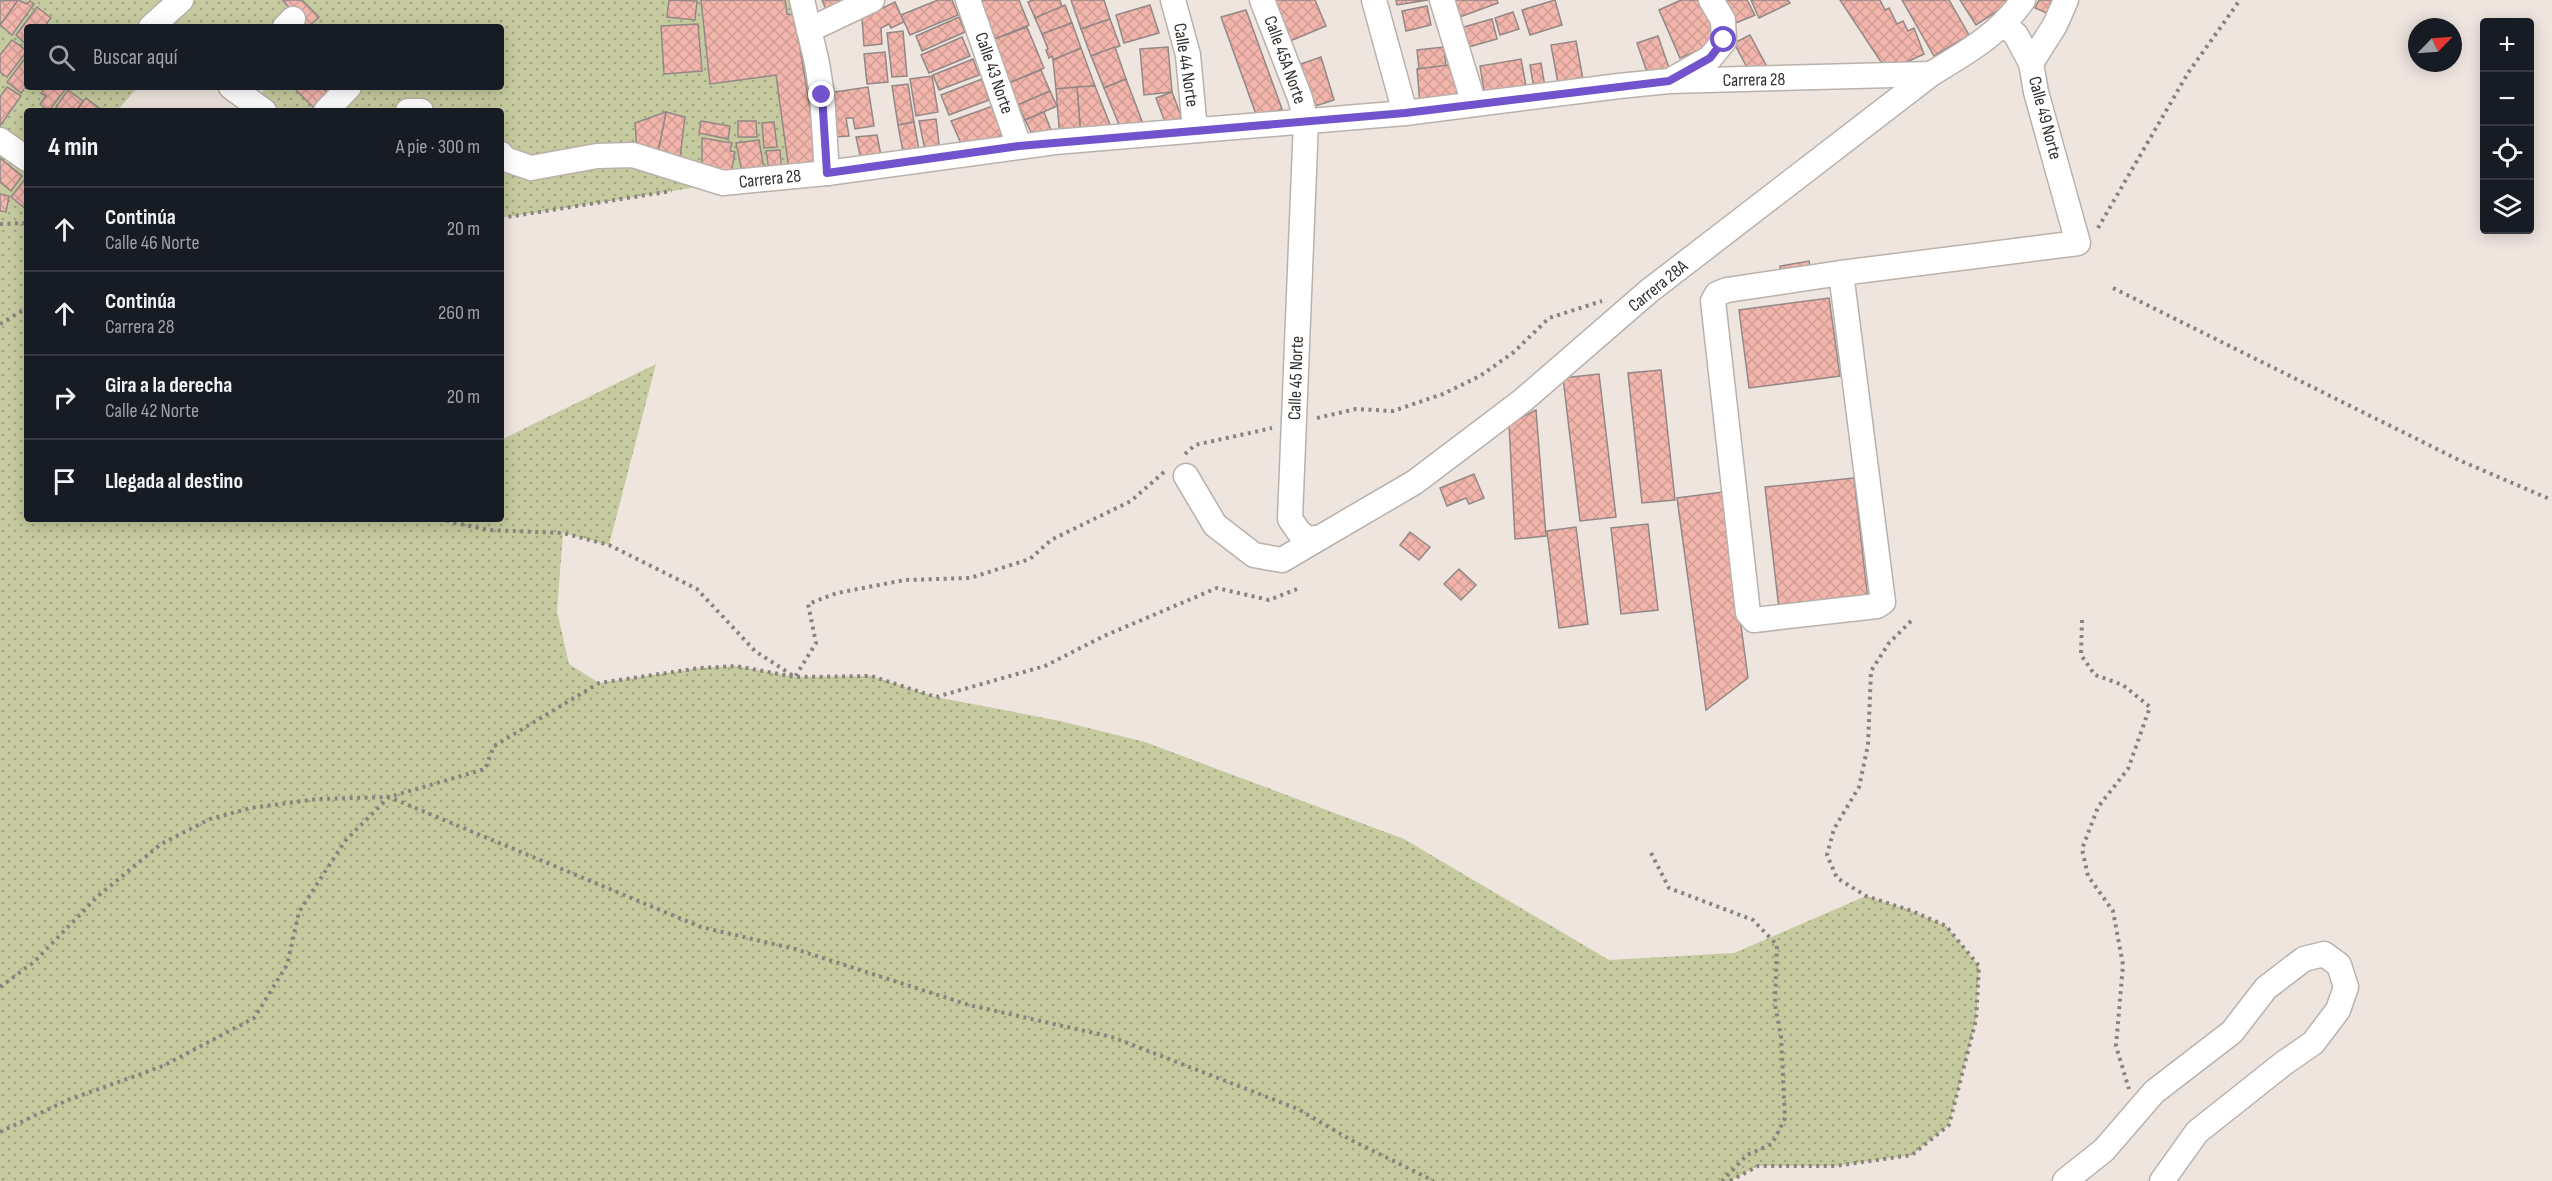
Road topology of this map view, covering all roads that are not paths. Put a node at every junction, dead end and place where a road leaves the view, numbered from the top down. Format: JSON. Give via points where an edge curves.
{"nodes":[{"id":1,"x":181,"y":0,"type":"edge"},
{"id":2,"x":802,"y":0,"type":"edge"},
{"id":3,"x":872,"y":0,"type":"edge"},
{"id":4,"x":968,"y":0,"type":"edge"},
{"id":5,"x":1173,"y":0,"type":"edge"},
{"id":6,"x":1262,"y":0,"type":"edge"},
{"id":7,"x":1374,"y":0,"type":"edge"},
{"id":8,"x":1442,"y":0,"type":"edge"},
{"id":9,"x":1711,"y":0,"type":"edge"},
{"id":10,"x":2023,"y":0,"type":"edge"},
{"id":11,"x":2066,"y":0,"type":"edge"},
{"id":12,"x":145,"y":24,"type":"edge"},
{"id":13,"x":2004,"y":24,"type":"junction"},
{"id":14,"x":809,"y":30,"type":"junction"},
{"id":15,"x":2031,"y":63,"type":"junction"},
{"id":16,"x":1930,"y":74,"type":"junction"},
{"id":17,"x":1669,"y":81,"type":"junction"},
{"id":18,"x":235,"y":90,"type":"edge"},
{"id":19,"x":346,"y":90,"type":"edge"},
{"id":20,"x":1474,"y":104,"type":"junction"},
{"id":21,"x":260,"y":108,"type":"edge"},
{"id":22,"x":329,"y":108,"type":"edge"},
{"id":23,"x":1405,"y":113,"type":"junction"},
{"id":24,"x":1306,"y":121,"type":"junction"},
{"id":25,"x":1195,"y":130,"type":"junction"},
{"id":26,"x":0,"y":140,"type":"edge"},
{"id":27,"x":1019,"y":146,"type":"junction"},
{"id":28,"x":24,"y":157,"type":"edge"},
{"id":29,"x":504,"y":157,"type":"edge"},
{"id":30,"x":827,"y":173,"type":"junction"},
{"id":31,"x":1841,"y":273,"type":"junction"},
{"id":32,"x":1186,"y":476,"type":"dead end"},
{"id":33,"x":1322,"y":537,"type":"junction"},
{"id":34,"x":2065,"y":1181,"type":"edge"},
{"id":35,"x":2162,"y":1181,"type":"edge"}],
"edges":[{"from":1,"to":12,"type":"street"},
{"from":2,"to":14,"type":"street"},
{"from":3,"to":14,"type":"street"},
{"from":4,"to":27,"type":"street","name":"Calle 43 Norte"},
{"from":5,"to":25,"type":"street","name":"Calle 44 Norte","via":[[1188,55]]},
{"from":6,"to":24,"type":"street","name":"Calle 45A Norte"},
{"from":7,"to":23,"type":"street"},
{"from":8,"to":20,"type":"street"},
{"from":9,"to":17,"type":"street","via":[[1723,20],[1724,40],[1710,58]]},
{"from":10,"to":13,"type":"street","name":"Carrera 28"},
{"from":11,"to":15,"type":"street","name":"Calle 49 Norte"},
{"from":13,"to":15,"type":"street","via":[[2016,36]]},
{"from":13,"to":16,"type":"street","name":"Carrera 28","via":[[1977,46]]},
{"from":14,"to":30,"type":"street","via":[[822,95]]},
{"from":15,"to":31,"type":"street","name":"Calle 49 Norte","via":[[2078,243]]},
{"from":16,"to":17,"type":"street","name":"Carrera 28"},
{"from":16,"to":33,"type":"street","name":"Carrera 28A","via":[[1650,291],[1522,400],[1415,482]]},
{"from":17,"to":20,"type":"street","name":"Carrera 28"},
{"from":18,"to":21,"type":"street"},
{"from":19,"to":22,"type":"street"},
{"from":20,"to":23,"type":"street","name":"Carrera 28"},
{"from":23,"to":24,"type":"street","name":"Carrera 28"},
{"from":24,"to":25,"type":"street","name":"Carrera 28"},
{"from":24,"to":33,"type":"street","name":"Calle 45 Norte","via":[[1290,519],[1309,539]]},
{"from":25,"to":27,"type":"street","name":"Carrera 28"},
{"from":26,"to":28,"type":"street"},
{"from":27,"to":30,"type":"street","name":"Carrera 28"},
{"from":29,"to":30,"type":"street","name":"Carrera 28","via":[[531,168],[597,156],[633,155],[723,183]]},
{"from":31,"to":31,"type":"street","via":[[1726,290],[1713,301],[1748,613],[1754,620],[1877,606],[1883,602]]},
{"from":32,"to":33,"type":"street","via":[[1215,525],[1254,555],[1282,560]]},
{"from":34,"to":35,"type":"street","via":[[2104,1150],[2154,1092],[2232,1032],[2266,988],[2285,973],[2304,959],[2324,954],[2340,965],[2346,987],[2338,1010],[2313,1043],[2197,1132]]}]}
